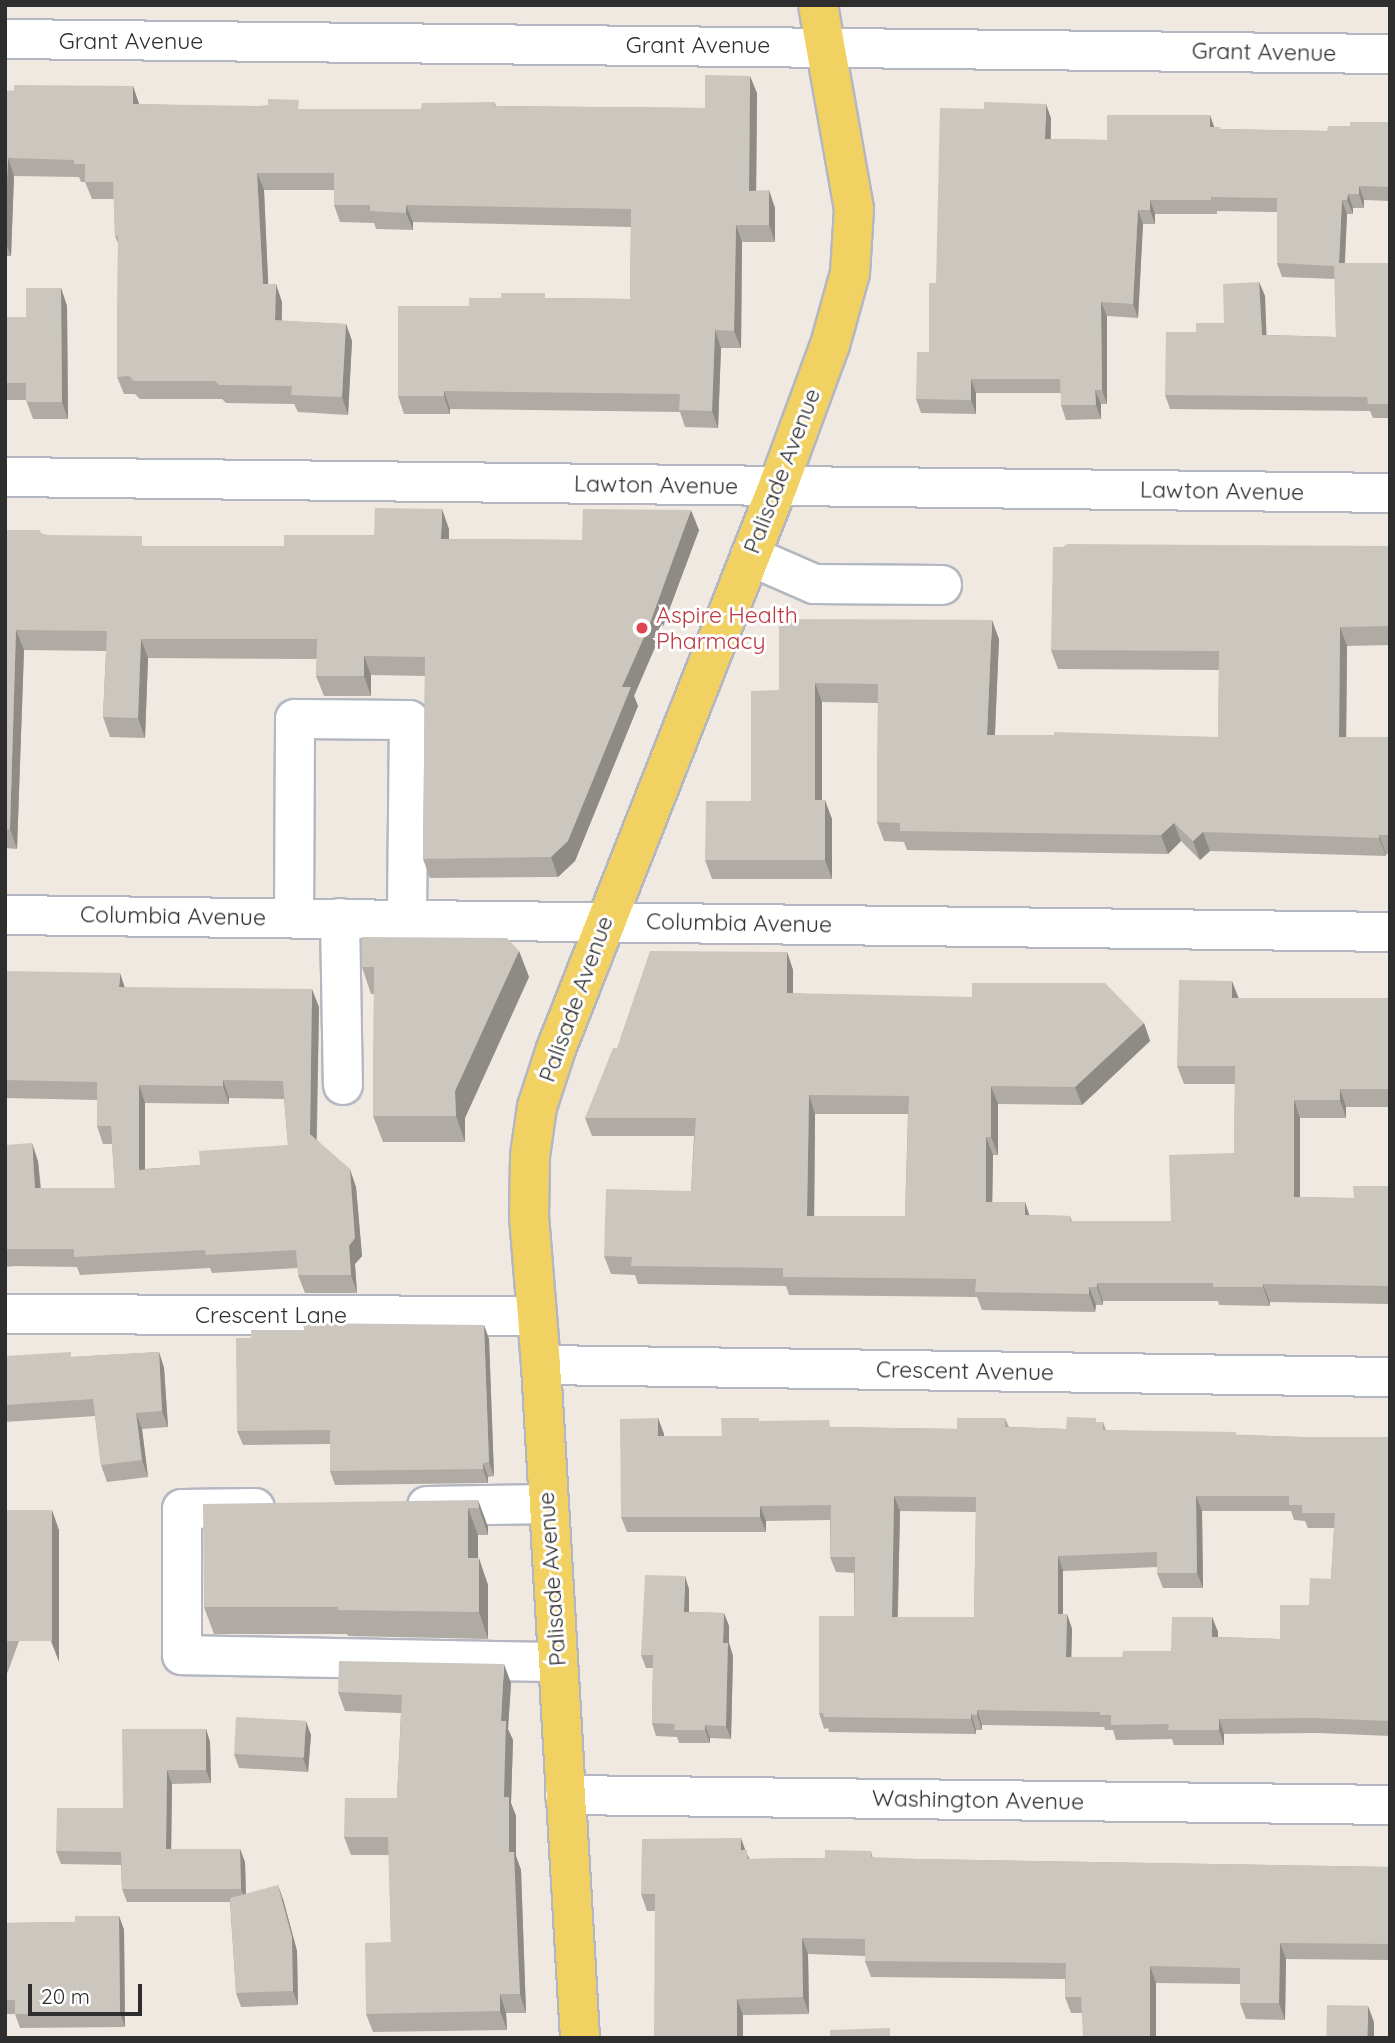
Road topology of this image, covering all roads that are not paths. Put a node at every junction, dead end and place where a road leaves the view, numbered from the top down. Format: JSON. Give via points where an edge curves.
{"nodes":[{"id":1,"x":818,"y":5,"type":"edge"},
{"id":2,"x":5,"y":40,"type":"edge"},
{"id":3,"x":825,"y":46,"type":"junction"},
{"id":4,"x":1390,"y":54,"type":"edge"},
{"id":5,"x":5,"y":477,"type":"edge"},
{"id":6,"x":778,"y":486,"type":"junction"},
{"id":7,"x":1390,"y":493,"type":"edge"},
{"id":8,"x":750,"y":556,"type":"junction"},
{"id":9,"x":942,"y":585,"type":"dead end"},
{"id":10,"x":5,"y":915,"type":"edge"},
{"id":11,"x":294,"y":918,"type":"junction"},
{"id":12,"x":340,"y":918,"type":"junction"},
{"id":13,"x":407,"y":918,"type":"junction"},
{"id":14,"x":605,"y":921,"type":"junction"},
{"id":15,"x":1390,"y":932,"type":"edge"},
{"id":16,"x":342,"y":1085,"type":"dead end"},
{"id":17,"x":5,"y":1314,"type":"edge"},
{"id":18,"x":537,"y":1316,"type":"junction"},
{"id":19,"x":541,"y":1365,"type":"junction"},
{"id":20,"x":1390,"y":1377,"type":"edge"},
{"id":21,"x":547,"y":1504,"type":"junction"},
{"id":22,"x":398,"y":1506,"type":"edge"},
{"id":23,"x":290,"y":1507,"type":"edge"},
{"id":24,"x":557,"y":1662,"type":"junction"},
{"id":25,"x":565,"y":1795,"type":"junction"},
{"id":26,"x":1390,"y":1805,"type":"edge"},
{"id":27,"x":580,"y":2038,"type":"edge"}],
"edges":[{"from":1,"to":3,"type":"main road","name":"Palisade Avenue"},
{"from":2,"to":3,"type":"street","name":"Grant Avenue"},
{"from":3,"to":4,"type":"street","name":"Grant Avenue"},
{"from":3,"to":6,"type":"main road","name":"Palisade Avenue","via":[[855,209],[850,273],[830,345]]},
{"from":5,"to":6,"type":"street","name":"Lawton Avenue"},
{"from":6,"to":7,"type":"street","name":"Lawton Avenue"},
{"from":6,"to":8,"type":"main road","name":"Palisade Avenue"},
{"from":8,"to":9,"type":"street","via":[[814,584]]},
{"from":8,"to":14,"type":"main road","name":"Palisade Avenue"},
{"from":10,"to":11,"type":"street","name":"Columbia Avenue"},
{"from":11,"to":12,"type":"street","name":"Columbia Avenue"},
{"from":11,"to":13,"type":"street","via":[[295,719],[409,720]]},
{"from":12,"to":13,"type":"street","name":"Columbia Avenue"},
{"from":12,"to":16,"type":"street"},
{"from":13,"to":14,"type":"street","name":"Columbia Avenue"},
{"from":14,"to":15,"type":"street","name":"Columbia Avenue"},
{"from":14,"to":18,"type":"main road","name":"Palisade Avenue","via":[[537,1107],[530,1156],[530,1216]]},
{"from":17,"to":18,"type":"street","name":"Crescent Lane"},
{"from":18,"to":19,"type":"main road","name":"Palisade Avenue"},
{"from":19,"to":20,"type":"street","name":"Crescent Avenue"},
{"from":19,"to":21,"type":"main road","name":"Palisade Avenue"},
{"from":21,"to":22,"type":"street"},
{"from":21,"to":24,"type":"main road","name":"Palisade Avenue"},
{"from":23,"to":24,"type":"street","via":[[182,1509],[182,1655]]},
{"from":24,"to":25,"type":"main road","name":"Palisade Avenue"},
{"from":25,"to":26,"type":"street","name":"Washington Avenue"},
{"from":25,"to":27,"type":"main road","name":"Palisade Avenue"}]}
